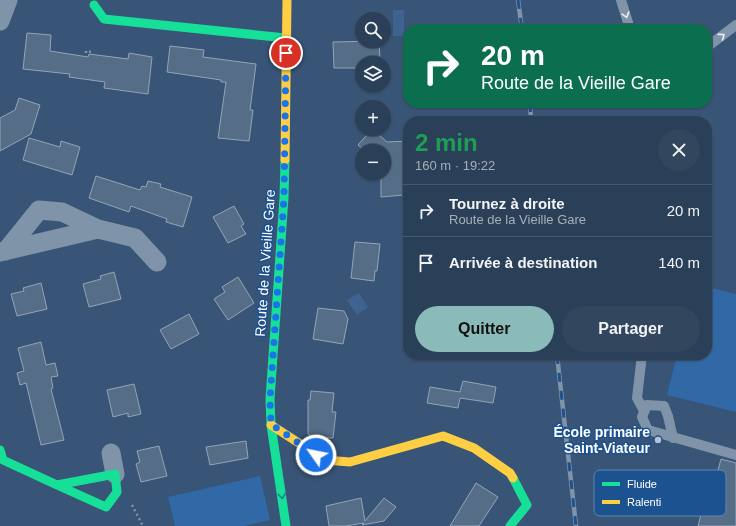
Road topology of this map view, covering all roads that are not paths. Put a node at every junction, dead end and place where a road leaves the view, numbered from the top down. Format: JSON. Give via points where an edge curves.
{"nodes":[{"id":1,"x":8,"y":0,"type":"edge"},
{"id":2,"x":287,"y":0,"type":"edge"},
{"id":3,"x":621,"y":0,"type":"edge"},
{"id":4,"x":94,"y":5,"type":"dead end"},
{"id":5,"x":0,"y":21,"type":"edge"},
{"id":6,"x":628,"y":24,"type":"edge"},
{"id":7,"x":736,"y":25,"type":"edge"},
{"id":8,"x":286,"y":38,"type":"junction"},
{"id":9,"x":712,"y":43,"type":"edge"},
{"id":10,"x":98,"y":229,"type":"junction"},
{"id":11,"x":3,"y":252,"type":"edge"},
{"id":12,"x":157,"y":262,"type":"dead end"},
{"id":13,"x":641,"y":360,"type":"edge"},
{"id":14,"x":644,"y":412,"type":"junction"},
{"id":15,"x":271,"y":424,"type":"junction"},
{"id":16,"x":673,"y":438,"type":"junction"},
{"id":17,"x":0,"y":450,"type":"edge"},
{"id":18,"x":111,"y":453,"type":"dead end"},
{"id":19,"x":736,"y":454,"type":"edge"},
{"id":20,"x":1,"y":459,"type":"edge"},
{"id":21,"x":115,"y":474,"type":"junction"},
{"id":22,"x":57,"y":485,"type":"junction"},
{"id":23,"x":286,"y":526,"type":"edge"},
{"id":24,"x":510,"y":526,"type":"edge"}],
"edges":[{"from":1,"to":5,"type":"street"},
{"from":2,"to":8,"type":"street","name":"Route de la Vieille Gare"},
{"from":3,"to":6,"type":"lane","one_way":true},
{"from":4,"to":8,"type":"street","via":[[104,19]]},
{"from":9,"to":7,"type":"lane","one_way":true},
{"from":8,"to":15,"type":"street","name":"Route de la Vieille Gare","via":[[284,198],[270,399]]},
{"from":10,"to":11,"type":"street"},
{"from":10,"to":11,"type":"street","via":[[62,212],[39,210]]},
{"from":10,"to":12,"type":"street","via":[[135,238]]},
{"from":13,"to":14,"type":"lane","via":[[637,398]]},
{"from":14,"to":16,"type":"lane","via":[[642,417],[648,430]]},
{"from":14,"to":16,"type":"lane","via":[[647,405],[664,406]]},
{"from":15,"to":23,"type":"street","name":"Route de la Vieille Gare","one_way":true},
{"from":15,"to":24,"type":"street","via":[[325,460],[350,462],[443,436],[474,448],[510,473],[526,505]]},
{"from":16,"to":19,"type":"lane"},
{"from":17,"to":20,"type":"street"},
{"from":18,"to":21,"type":"street"},
{"from":20,"to":22,"type":"street"},
{"from":21,"to":22,"type":"street"},
{"from":21,"to":22,"type":"street","via":[[117,492],[106,507]]}]}
